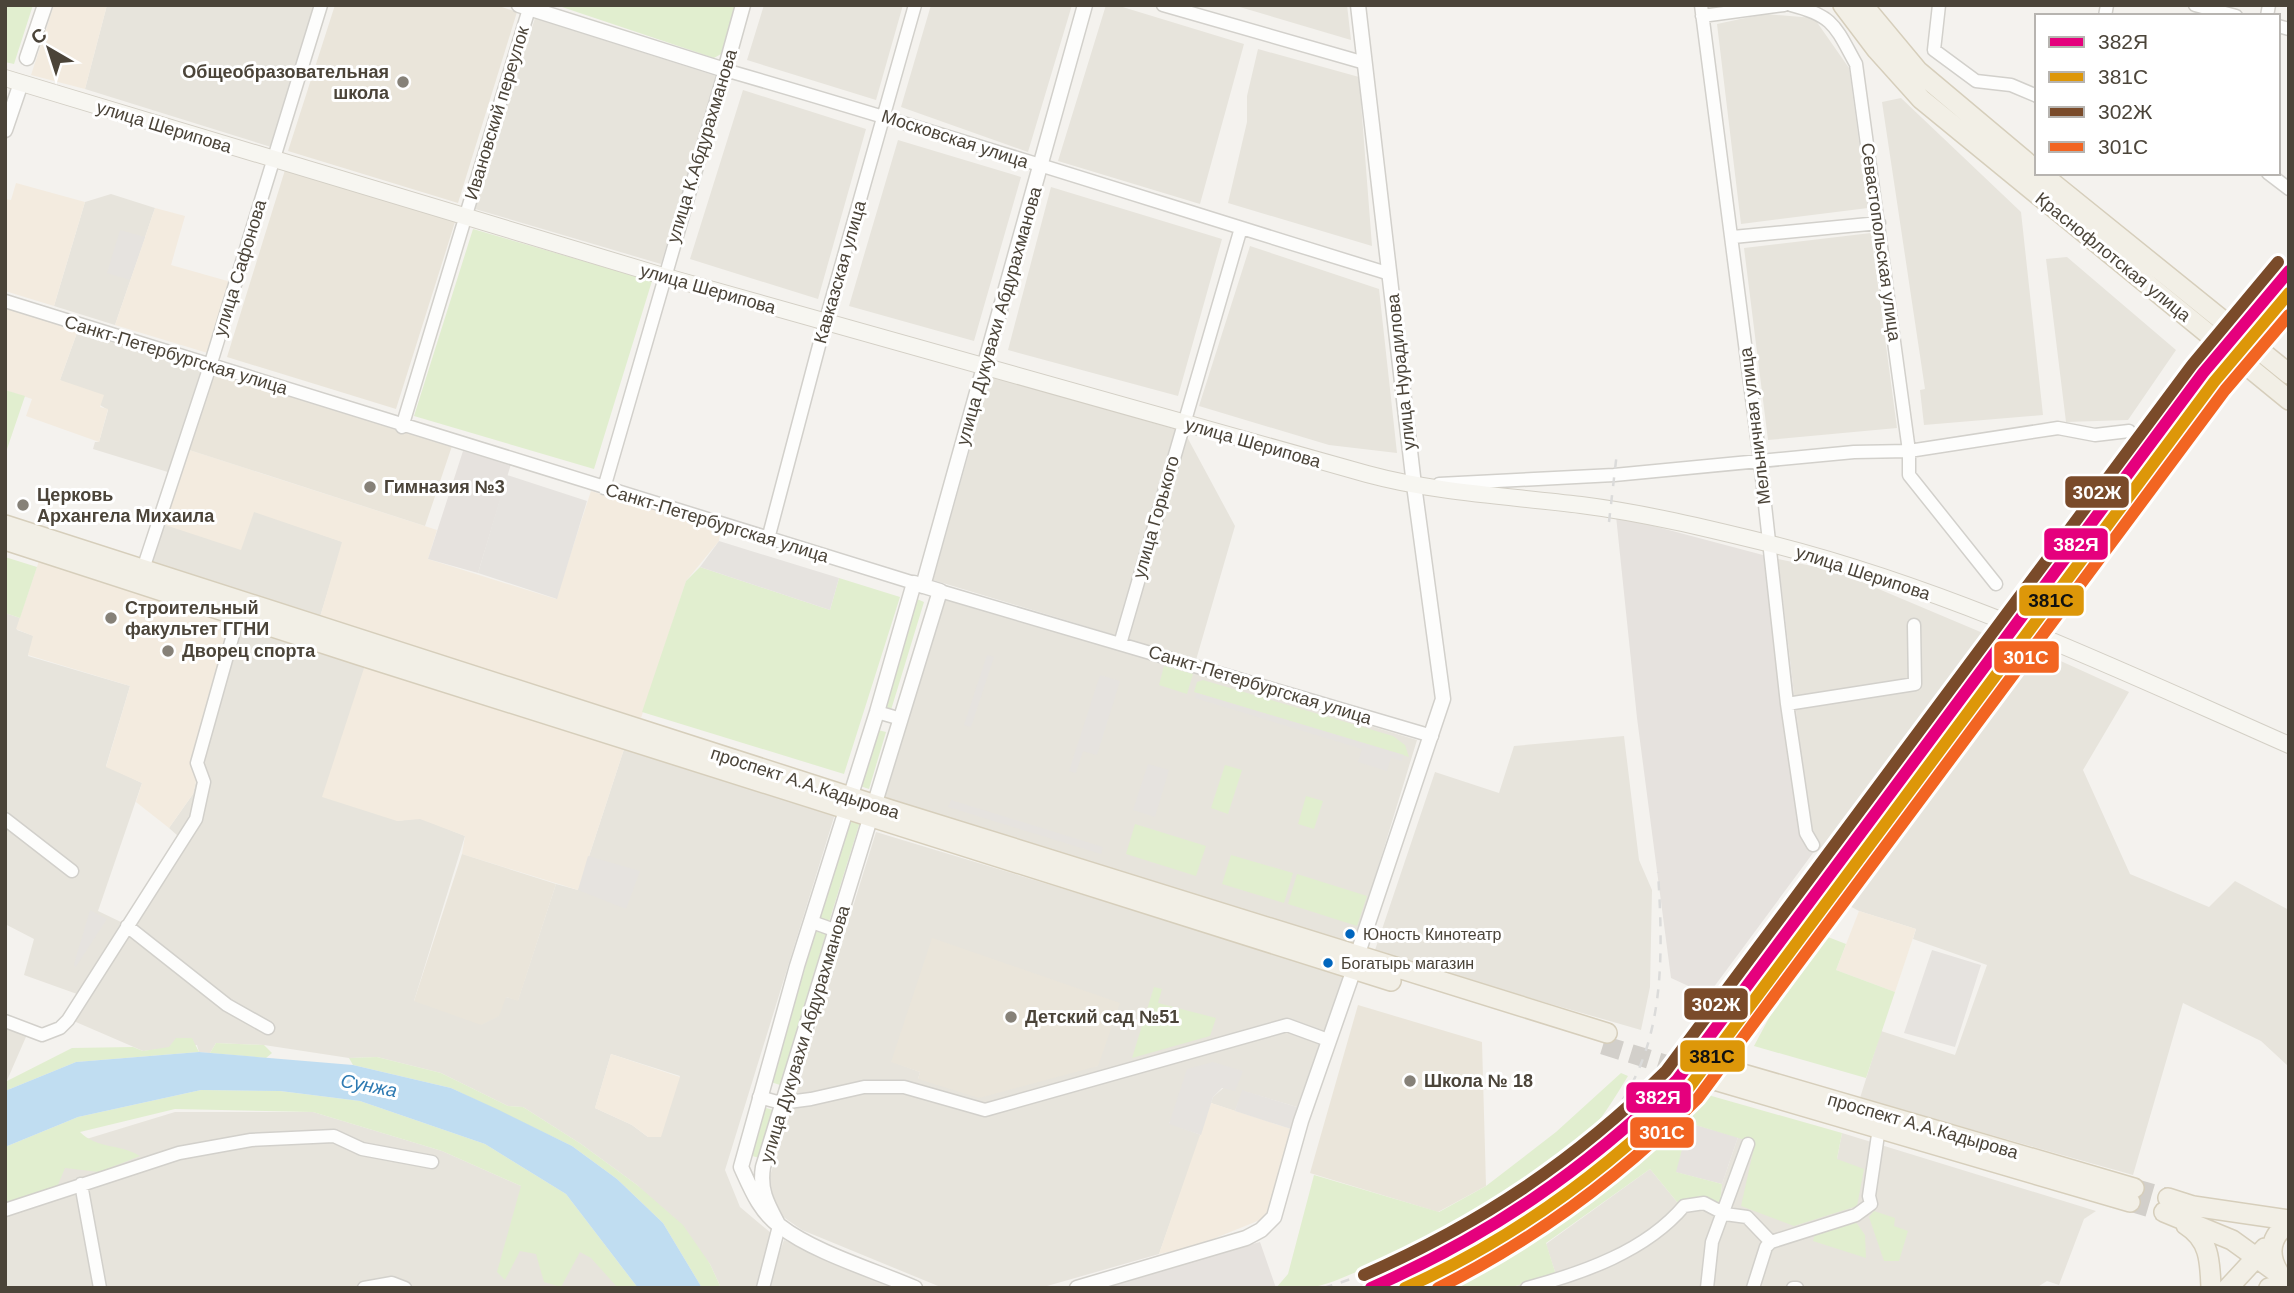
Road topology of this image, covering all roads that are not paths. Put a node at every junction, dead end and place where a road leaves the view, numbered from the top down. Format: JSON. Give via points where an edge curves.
{"nodes":[{"id":1,"x":45,"y":5,"type":"edge"},
{"id":2,"x":321,"y":5,"type":"edge"},
{"id":3,"x":743,"y":5,"type":"edge"},
{"id":4,"x":915,"y":5,"type":"edge"},
{"id":5,"x":1086,"y":5,"type":"edge"},
{"id":6,"x":1163,"y":5,"type":"edge"},
{"id":7,"x":1358,"y":5,"type":"edge"},
{"id":8,"x":1784,"y":5,"type":"edge"},
{"id":9,"x":1791,"y":5,"type":"edge"},
{"id":10,"x":1843,"y":5,"type":"edge"},
{"id":11,"x":1863,"y":5,"type":"edge"},
{"id":12,"x":1939,"y":5,"type":"edge"},
{"id":13,"x":2195,"y":5,"type":"edge"},
{"id":14,"x":524,"y":7,"type":"edge"},
{"id":15,"x":1702,"y":11,"type":"edge"},
{"id":16,"x":2229,"y":14,"type":"edge"},
{"id":17,"x":27,"y":58,"type":"dead end"},
{"id":18,"x":1365,"y":63,"type":"junction"},
{"id":19,"x":725,"y":70,"type":"junction"},
{"id":20,"x":13,"y":80,"type":"edge"},
{"id":21,"x":2035,"y":95,"type":"edge"},
{"id":22,"x":885,"y":116,"type":"junction"},
{"id":23,"x":5,"y":130,"type":"edge"},
{"id":24,"x":273,"y":160,"type":"junction"},
{"id":25,"x":1041,"y":167,"type":"junction"},
{"id":26,"x":2035,"y":169,"type":"edge"},
{"id":27,"x":2041,"y":175,"type":"edge"},
{"id":28,"x":2271,"y":175,"type":"edge"},
{"id":29,"x":2289,"y":188,"type":"edge"},
{"id":30,"x":464,"y":221,"type":"junction"},
{"id":31,"x":1879,"y":223,"type":"junction"},
{"id":32,"x":1241,"y":229,"type":"junction"},
{"id":33,"x":1732,"y":237,"type":"junction"},
{"id":34,"x":1390,"y":274,"type":"junction"},
{"id":35,"x":663,"y":276,"type":"junction"},
{"id":36,"x":5,"y":301,"type":"edge"},
{"id":37,"x":2198,"y":315,"type":"junction"},
{"id":38,"x":825,"y":323,"type":"junction"},
{"id":39,"x":210,"y":366,"type":"junction"},
{"id":40,"x":985,"y":366,"type":"junction"},
{"id":41,"x":2281,"y":377,"type":"edge"},
{"id":42,"x":2289,"y":400,"type":"edge"},
{"id":43,"x":1184,"y":423,"type":"junction"},
{"id":44,"x":402,"y":427,"type":"junction"},
{"id":45,"x":2129,"y":431,"type":"dead end"},
{"id":46,"x":1909,"y":452,"type":"junction"},
{"id":47,"x":1760,"y":460,"type":"junction"},
{"id":48,"x":1414,"y":485,"type":"junction"},
{"id":49,"x":604,"y":488,"type":"junction"},
{"id":50,"x":5,"y":525,"type":"edge"},
{"id":51,"x":5,"y":540,"type":"edge"},
{"id":52,"x":768,"y":540,"type":"junction"},
{"id":53,"x":1769,"y":543,"type":"junction"},
{"id":54,"x":144,"y":569,"type":"junction"},
{"id":55,"x":1996,"y":584,"type":"dead end"},
{"id":56,"x":919,"y":585,"type":"junction"},
{"id":57,"x":940,"y":591,"type":"junction"},
{"id":58,"x":238,"y":617,"type":"junction"},
{"id":59,"x":1914,"y":625,"type":"dead end"},
{"id":60,"x":1121,"y":644,"type":"junction"},
{"id":61,"x":1787,"y":704,"type":"junction"},
{"id":62,"x":877,"y":712,"type":"junction"},
{"id":63,"x":901,"y":719,"type":"junction"},
{"id":64,"x":1432,"y":736,"type":"junction"},
{"id":65,"x":2289,"y":745,"type":"edge"},
{"id":66,"x":848,"y":803,"type":"junction"},
{"id":67,"x":872,"y":811,"type":"junction"},
{"id":68,"x":5,"y":819,"type":"edge"},
{"id":69,"x":1813,"y":845,"type":"dead end"},
{"id":70,"x":72,"y":872,"type":"dead end"},
{"id":71,"x":812,"y":922,"type":"junction"},
{"id":72,"x":127,"y":926,"type":"junction"},
{"id":73,"x":837,"y":931,"type":"junction"},
{"id":74,"x":1355,"y":963,"type":"junction"},
{"id":75,"x":5,"y":1021,"type":"edge"},
{"id":76,"x":268,"y":1028,"type":"dead end"},
{"id":77,"x":1605,"y":1039,"type":"tunnel mouth"},
{"id":78,"x":1328,"y":1040,"type":"junction"},
{"id":79,"x":759,"y":1097,"type":"junction"},
{"id":80,"x":781,"y":1102,"type":"junction"},
{"id":81,"x":1879,"y":1128,"type":"junction"},
{"id":82,"x":1748,"y":1144,"type":"dead end"},
{"id":83,"x":742,"y":1157,"type":"junction"},
{"id":84,"x":432,"y":1162,"type":"dead end"},
{"id":85,"x":763,"y":1167,"type":"junction"},
{"id":86,"x":81,"y":1184,"type":"junction"},
{"id":87,"x":2166,"y":1205,"type":"junction"},
{"id":88,"x":2193,"y":1206,"type":"junction"},
{"id":89,"x":2289,"y":1206,"type":"edge"},
{"id":90,"x":5,"y":1210,"type":"edge"},
{"id":91,"x":1725,"y":1214,"type":"junction"},
{"id":92,"x":2289,"y":1221,"type":"edge"},
{"id":93,"x":779,"y":1226,"type":"junction"},
{"id":94,"x":2273,"y":1240,"type":"junction"},
{"id":95,"x":1772,"y":1242,"type":"junction"},
{"id":96,"x":2257,"y":1257,"type":"junction"},
{"id":97,"x":2282,"y":1282,"type":"edge"},
{"id":98,"x":1092,"y":1285,"type":"edge"},
{"id":99,"x":100,"y":1288,"type":"edge"},
{"id":100,"x":364,"y":1288,"type":"edge"},
{"id":101,"x":405,"y":1288,"type":"edge"},
{"id":102,"x":762,"y":1288,"type":"edge"},
{"id":103,"x":915,"y":1288,"type":"edge"},
{"id":104,"x":1077,"y":1288,"type":"edge"},
{"id":105,"x":1527,"y":1288,"type":"edge"},
{"id":106,"x":1707,"y":1288,"type":"edge"},
{"id":107,"x":1754,"y":1288,"type":"edge"},
{"id":108,"x":2211,"y":1288,"type":"edge"},
{"id":109,"x":2228,"y":1288,"type":"edge"}],
"edges":[{"from":1,"to":17,"type":"street"},
{"from":2,"to":24,"type":"street","name":"улица Сафонова"},
{"from":3,"to":19,"type":"street","name":"улица К.Абдурахманова"},
{"from":4,"to":22,"type":"street","name":"Кавказская улица"},
{"from":5,"to":25,"type":"street","name":"улица Дукувахи Абдурахманова"},
{"from":6,"to":18,"type":"street"},
{"from":7,"to":18,"type":"street","name":"улица Нурадилова"},
{"from":8,"to":15,"type":"street"},
{"from":9,"to":31,"type":"street","name":"Севастопольская улица","via":[[1822,13],[1856,64]]},
{"from":10,"to":37,"type":"main road","name":"Краснофлотская улица","via":[[1921,99]]},
{"from":11,"to":26,"type":"main road","name":"Краснофлотская улица","via":[[1917,71]]},
{"from":12,"to":21,"type":"street","via":[[1934,50],[1976,81],[2011,85]]},
{"from":13,"to":16,"type":"street"},
{"from":14,"to":19,"type":"street","name":"Московская улица"},
{"from":14,"to":30,"type":"street","name":"Ивановский переулок"},
{"from":15,"to":33,"type":"street","name":"Мельничная улица"},
{"from":18,"to":34,"type":"street","name":"улица Нурадилова"},
{"from":19,"to":22,"type":"street","name":"Московская улица"},
{"from":19,"to":35,"type":"street","name":"улица К.Абдурахманова"},
{"from":20,"to":23,"type":"street"},
{"from":20,"to":24,"type":"main road","name":"улица Шерипова"},
{"from":22,"to":25,"type":"street","name":"Московская улица"},
{"from":22,"to":38,"type":"street","name":"Кавказская улица"},
{"from":24,"to":30,"type":"main road","name":"улица Шерипова"},
{"from":24,"to":39,"type":"street","name":"улица Сафонова"},
{"from":25,"to":32,"type":"street","name":"Московская улица"},
{"from":25,"to":40,"type":"street","name":"улица Дукувахи Абдурахманова"},
{"from":27,"to":37,"type":"main road","name":"Краснофлотская улица"},
{"from":28,"to":29,"type":"street"},
{"from":30,"to":35,"type":"main road","name":"улица Шерипова"},
{"from":30,"to":44,"type":"street","name":"Ивановский переулок"},
{"from":31,"to":33,"type":"street"},
{"from":31,"to":46,"type":"street","name":"Севастопольская улица"},
{"from":32,"to":34,"type":"street","name":"Московская улица"},
{"from":32,"to":43,"type":"street","name":"улица Горького"},
{"from":33,"to":47,"type":"street","name":"Мельничная улица"},
{"from":34,"to":48,"type":"street","name":"улица Нурадилова"},
{"from":35,"to":38,"type":"main road","name":"улица Шерипова"},
{"from":35,"to":49,"type":"street","name":"улица К.Абдурахманова"},
{"from":36,"to":39,"type":"street","name":"Санкт-Петербургская улица"},
{"from":37,"to":41,"type":"main road","name":"Краснофлотская улица"},
{"from":38,"to":40,"type":"main road","name":"улица Шерипова"},
{"from":38,"to":52,"type":"street","name":"Кавказская улица"},
{"from":39,"to":44,"type":"street","name":"Санкт-Петербургская улица"},
{"from":39,"to":54,"type":"street","name":"улица Сафонова"},
{"from":40,"to":43,"type":"main road","name":"улица Шерипова"},
{"from":40,"to":56,"type":"street","name":"улица Дукувахи Абдурахманова"},
{"from":41,"to":42,"type":"main road","name":"Краснофлотская улица"},
{"from":43,"to":48,"type":"main road","name":"улица Шерипова"},
{"from":43,"to":60,"type":"street","name":"улица Горького"},
{"from":44,"to":49,"type":"street","name":"Санкт-Петербургская улица"},
{"from":45,"to":46,"type":"street","name":"улица Шерипова","via":[[2095,435],[2058,428]]},
{"from":46,"to":47,"type":"street","name":"улица Шерипова"},
{"from":46,"to":55,"type":"street","via":[[1909,475]]},
{"from":47,"to":48,"type":"street","name":"улица Шерипова","via":[[1614,475]]},
{"from":47,"to":53,"type":"street","name":"Мельничная улица"},
{"from":48,"to":53,"type":"main road","name":"улица Шерипова","via":[[1610,509]]},
{"from":48,"to":64,"type":"street","name":"улица Нурадилова","via":[[1443,699]]},
{"from":49,"to":52,"type":"street","name":"Санкт-Петербургская улица"},
{"from":50,"to":54,"type":"main road","name":"проспект А.А.Кадырова"},
{"from":51,"to":58,"type":"main road","name":"проспект А.А.Кадырова"},
{"from":52,"to":56,"type":"street","name":"Санкт-Петербургская улица"},
{"from":53,"to":61,"type":"street","name":"Мельничная улица"},
{"from":53,"to":65,"type":"main road","name":"улица Шерипова","via":[[1924,591]]},
{"from":54,"to":66,"type":"main road","name":"проспект А.А.Кадырова"},
{"from":56,"to":57,"type":"street","name":"Санкт-Петербургская улица"},
{"from":56,"to":62,"type":"street","name":"улица Дукувахи Абдурахманова"},
{"from":57,"to":60,"type":"street","name":"Санкт-Петербургская улица"},
{"from":57,"to":63,"type":"street","name":"улица Дукувахи Абдурахманова"},
{"from":58,"to":66,"type":"main road","name":"проспект А.А.Кадырова"},
{"from":58,"to":72,"type":"street","via":[[197,763],[204,782],[196,819]]},
{"from":59,"to":61,"type":"street","via":[[1915,684]]},
{"from":60,"to":64,"type":"street","name":"Санкт-Петербургская улица"},
{"from":61,"to":69,"type":"street","name":"Мельничная улица","via":[[1806,833]]},
{"from":62,"to":63,"type":"street"},
{"from":62,"to":66,"type":"street","name":"улица Дукувахи Абдурахманова"},
{"from":63,"to":67,"type":"street","name":"улица Дукувахи Абдурахманова"},
{"from":64,"to":74,"type":"street","name":"улица Нурадилова"},
{"from":66,"to":67,"type":"main road","name":"проспект А.А.Кадырова"},
{"from":66,"to":71,"type":"street","name":"улица Дукувахи Абдурахманова"},
{"from":67,"to":73,"type":"street","name":"улица Дукувахи Абдурахманова"},
{"from":67,"to":74,"type":"main road","name":"проспект А.А.Кадырова"},
{"from":68,"to":70,"type":"street"},
{"from":71,"to":73,"type":"street"},
{"from":71,"to":79,"type":"street","name":"улица Дукувахи Абдурахманова"},
{"from":72,"to":75,"type":"street","via":[[60,1028],[42,1034]]},
{"from":72,"to":76,"type":"street","via":[[227,1004]]},
{"from":73,"to":80,"type":"street","name":"улица Дукувахи Абдурахманова"},
{"from":74,"to":77,"type":"main road","name":"проспект А.А.Кадырова"},
{"from":74,"to":78,"type":"street","name":"улица Нурадилова"},
{"from":78,"to":80,"type":"street","via":[[1287,1025],[985,1110],[904,1087],[864,1087]]},
{"from":78,"to":98,"type":"street","name":"улица Нурадилова","via":[[1278,1206],[1268,1224],[1246,1238]]},
{"from":79,"to":80,"type":"street"},
{"from":79,"to":83,"type":"street","name":"улица Дукувахи Абдурахманова"},
{"from":80,"to":85,"type":"street","name":"улица Дукувахи Абдурахманова"},
{"from":81,"to":81,"type":"main road","name":"проспект А.А.Кадырова","via":[[1711,1072],[2132,1195]]},
{"from":81,"to":95,"type":"street","via":[[1871,1204],[1856,1215]]},
{"from":82,"to":91,"type":"street"},
{"from":83,"to":85,"type":"street"},
{"from":83,"to":93,"type":"street","name":"улица Дукувахи Абдурахманова","via":[[741,1167],[755,1197]]},
{"from":84,"to":86,"type":"street","via":[[362,1149],[334,1136],[251,1140],[179,1153]]},
{"from":85,"to":93,"type":"street","name":"улица Дукувахи Абдурахманова","via":[[763,1197]]},
{"from":86,"to":90,"type":"street"},
{"from":86,"to":99,"type":"street"},
{"from":87,"to":88,"type":"main road"},
{"from":87,"to":96,"type":"main road"},
{"from":87,"to":108,"type":"main road","via":[[2204,1241]]},
{"from":88,"to":89,"type":"main road"},
{"from":88,"to":92,"type":"main road"},
{"from":91,"to":95,"type":"street","via":[[1747,1217]]},
{"from":91,"to":105,"type":"street","via":[[1704,1203],[1684,1206],[1667,1226],[1625,1251],[1567,1277]]},
{"from":91,"to":106,"type":"street","via":[[1712,1242]]},
{"from":92,"to":94,"type":"main road"},
{"from":93,"to":102,"type":"street"},
{"from":93,"to":103,"type":"street"},
{"from":94,"to":96,"type":"main road"},
{"from":94,"to":97,"type":"main road","via":[[2271,1256]]},
{"from":95,"to":107,"type":"street","via":[[1766,1247]]},
{"from":96,"to":97,"type":"main road"},
{"from":96,"to":109,"type":"main road"},
{"from":98,"to":104,"type":"street","name":"улица Нурадилова"},
{"from":100,"to":101,"type":"street","via":[[392,1283]]}]}
